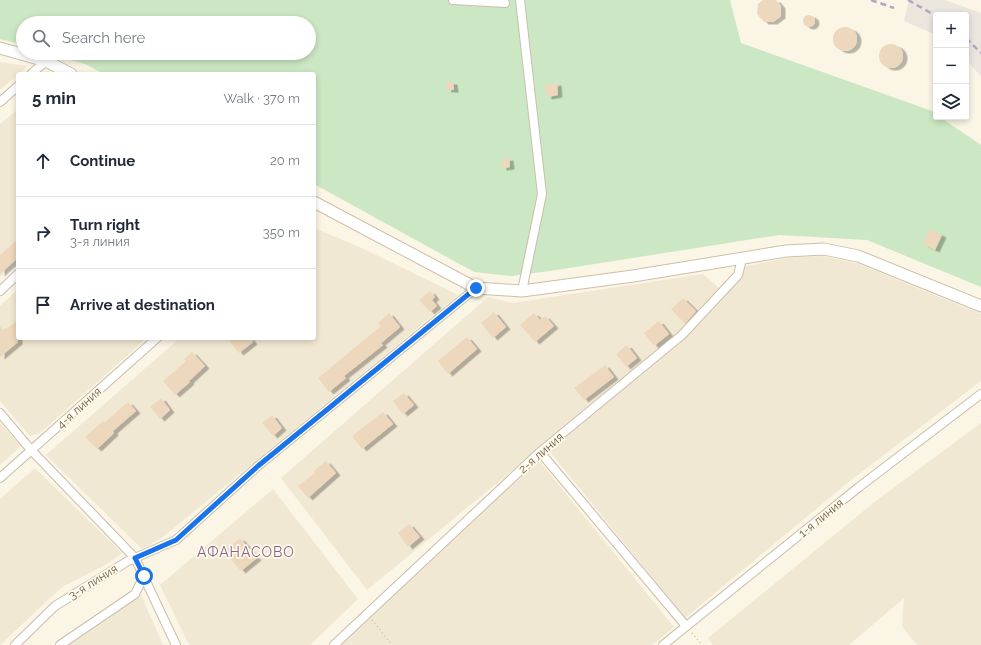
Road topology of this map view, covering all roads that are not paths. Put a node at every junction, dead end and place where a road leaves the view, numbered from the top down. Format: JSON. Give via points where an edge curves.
{"nodes":[{"id":1,"x":453,"y":0,"type":"edge"},
{"id":2,"x":520,"y":0,"type":"edge"},
{"id":3,"x":505,"y":3,"type":"dead end"},
{"id":4,"x":0,"y":48,"type":"edge"},
{"id":5,"x":16,"y":53,"type":"edge"},
{"id":6,"x":42,"y":60,"type":"edge"},
{"id":7,"x":46,"y":61,"type":"junction"},
{"id":8,"x":34,"y":72,"type":"edge"},
{"id":9,"x":67,"y":72,"type":"edge"},
{"id":10,"x":16,"y":88,"type":"edge"},
{"id":11,"x":0,"y":102,"type":"edge"},
{"id":12,"x":316,"y":203,"type":"edge"},
{"id":13,"x":742,"y":259,"type":"junction"},
{"id":14,"x":16,"y":276,"type":"edge"},
{"id":15,"x":476,"y":288,"type":"junction"},
{"id":16,"x":0,"y":291,"type":"edge"},
{"id":17,"x":522,"y":291,"type":"junction"},
{"id":18,"x":981,"y":306,"type":"edge"},
{"id":19,"x":155,"y":340,"type":"edge"},
{"id":20,"x":981,"y":394,"type":"edge"},
{"id":21,"x":0,"y":413,"type":"edge"},
{"id":22,"x":31,"y":450,"type":"junction"},
{"id":23,"x":540,"y":452,"type":"junction"},
{"id":24,"x":0,"y":478,"type":"edge"},
{"id":25,"x":135,"y":558,"type":"junction"},
{"id":26,"x":144,"y":576,"type":"junction"},
{"id":27,"x":686,"y":626,"type":"junction"},
{"id":28,"x":15,"y":645,"type":"edge"},
{"id":29,"x":60,"y":645,"type":"edge"},
{"id":30,"x":176,"y":645,"type":"edge"},
{"id":31,"x":334,"y":645,"type":"edge"},
{"id":32,"x":663,"y":645,"type":"edge"}],
"edges":[{"from":1,"to":3,"type":"street"},
{"from":2,"to":17,"type":"street","via":[[542,194]]},
{"from":4,"to":5,"type":"street"},
{"from":6,"to":7,"type":"street"},
{"from":7,"to":8,"type":"street"},
{"from":7,"to":9,"type":"street"},
{"from":10,"to":11,"type":"street"},
{"from":12,"to":15,"type":"street"},
{"from":13,"to":17,"type":"street"},
{"from":13,"to":18,"type":"street","via":[[786,251],[824,250],[858,256]]},
{"from":13,"to":23,"type":"street","name":"2-я линия","via":[[738,275],[682,334]]},
{"from":14,"to":16,"type":"street"},
{"from":15,"to":17,"type":"street"},
{"from":15,"to":25,"type":"street","name":"3-я линия","via":[[258,466],[176,540]]},
{"from":19,"to":22,"type":"street","name":"4-я линия"},
{"from":20,"to":27,"type":"street","name":"1-я линия","via":[[859,487]]},
{"from":21,"to":22,"type":"street"},
{"from":22,"to":24,"type":"street","name":"4-я линия"},
{"from":22,"to":25,"type":"street"},
{"from":23,"to":27,"type":"street"},
{"from":23,"to":31,"type":"street","name":"2-я линия"},
{"from":25,"to":26,"type":"street"},
{"from":25,"to":28,"type":"street","name":"3-я линия","via":[[55,606]]},
{"from":26,"to":29,"type":"street","via":[[136,594]]},
{"from":26,"to":30,"type":"street"},
{"from":27,"to":32,"type":"street","name":"1-я линия"}]}
